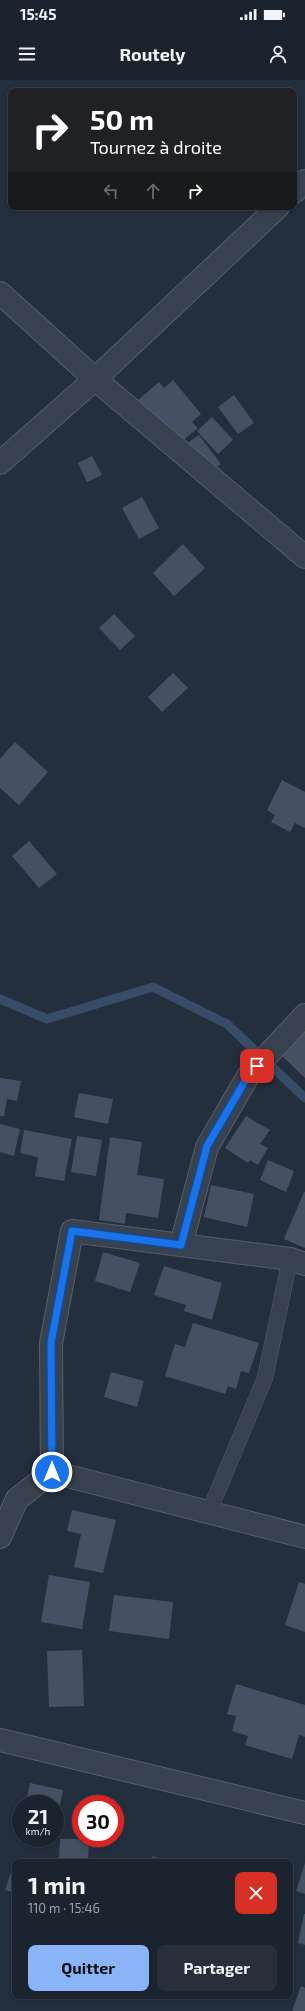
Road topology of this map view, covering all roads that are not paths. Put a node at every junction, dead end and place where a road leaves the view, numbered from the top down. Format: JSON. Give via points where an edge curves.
{"nodes":[{"id":1,"x":275,"y":210,"type":"edge"},
{"id":2,"x":0,"y":293,"type":"edge"},
{"id":3,"x":95,"y":379,"type":"junction"},
{"id":4,"x":0,"y":463,"type":"edge"},
{"id":5,"x":305,"y":557,"type":"edge"},
{"id":6,"x":305,"y":1015,"type":"edge"},
{"id":7,"x":181,"y":1245,"type":"junction"},
{"id":8,"x":298,"y":1262,"type":"edge"},
{"id":9,"x":52,"y":1472,"type":"junction"},
{"id":10,"x":209,"y":1512,"type":"junction"},
{"id":11,"x":305,"y":1537,"type":"edge"},
{"id":12,"x":0,"y":1538,"type":"edge"},
{"id":13,"x":0,"y":1740,"type":"edge"},
{"id":14,"x":305,"y":1813,"type":"edge"}],
"edges":[{"from":1,"to":3,"type":"street"},
{"from":2,"to":3,"type":"street"},
{"from":3,"to":4,"type":"street"},
{"from":3,"to":5,"type":"street"},
{"from":6,"to":7,"type":"street","via":[[248,1076],[207,1146]]},
{"from":7,"to":8,"type":"street"},
{"from":7,"to":9,"type":"street","via":[[72,1231],[51,1343]]},
{"from":8,"to":10,"type":"lane","via":[[265,1378]]},
{"from":9,"to":10,"type":"street"},
{"from":9,"to":12,"type":"street","via":[[17,1499]]},
{"from":10,"to":11,"type":"street"},
{"from":13,"to":14,"type":"street"}]}
